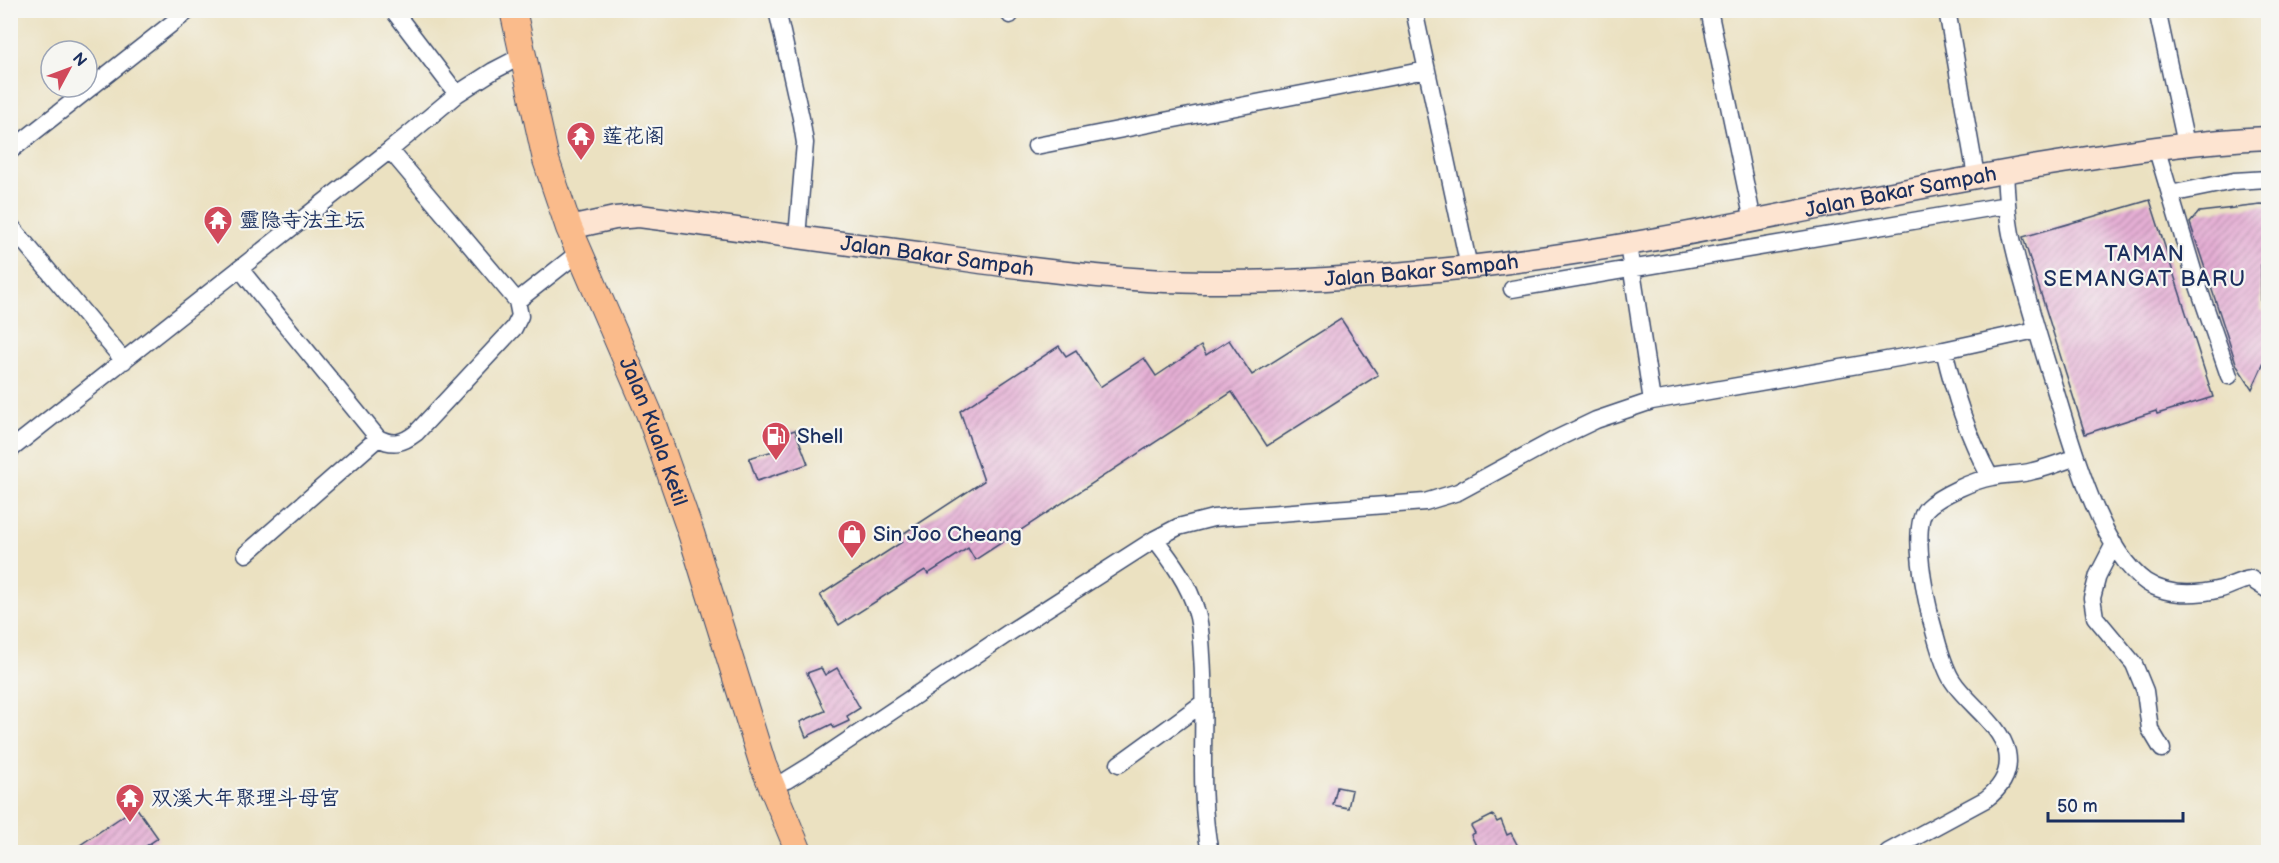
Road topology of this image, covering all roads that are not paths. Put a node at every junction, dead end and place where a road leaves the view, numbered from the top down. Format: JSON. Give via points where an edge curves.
{"nodes":[{"id":1,"x":189,"y":10,"type":"edge"},
{"id":2,"x":393,"y":10,"type":"edge"},
{"id":3,"x":513,"y":10,"type":"edge"},
{"id":4,"x":777,"y":10,"type":"edge"},
{"id":5,"x":1414,"y":10,"type":"edge"},
{"id":6,"x":1709,"y":10,"type":"edge"},
{"id":7,"x":1947,"y":10,"type":"edge"},
{"id":8,"x":2157,"y":10,"type":"edge"},
{"id":9,"x":522,"y":56,"type":"junction"},
{"id":10,"x":1426,"y":70,"type":"junction"},
{"id":11,"x":458,"y":94,"type":"junction"},
{"id":12,"x":2268,"y":138,"type":"edge"},
{"id":13,"x":2186,"y":144,"type":"junction"},
{"id":14,"x":1036,"y":146,"type":"dead end"},
{"id":15,"x":2156,"y":147,"type":"junction"},
{"id":16,"x":390,"y":150,"type":"junction"},
{"id":17,"x":10,"y":151,"type":"edge"},
{"id":18,"x":2005,"y":171,"type":"junction"},
{"id":19,"x":1976,"y":176,"type":"junction"},
{"id":20,"x":2268,"y":179,"type":"edge"},
{"id":21,"x":2170,"y":194,"type":"junction"},
{"id":22,"x":2007,"y":205,"type":"junction"},
{"id":23,"x":1753,"y":221,"type":"junction"},
{"id":24,"x":10,"y":225,"type":"edge"},
{"id":25,"x":569,"y":228,"type":"junction"},
{"id":26,"x":797,"y":237,"type":"junction"},
{"id":27,"x":1628,"y":245,"type":"junction"},
{"id":28,"x":578,"y":253,"type":"junction"},
{"id":29,"x":1469,"y":267,"type":"junction"},
{"id":30,"x":240,"y":269,"type":"junction"},
{"id":31,"x":1631,"y":269,"type":"junction"},
{"id":32,"x":1512,"y":289,"type":"dead end"},
{"id":33,"x":517,"y":301,"type":"junction"},
{"id":34,"x":2037,"y":330,"type":"junction"},
{"id":35,"x":1944,"y":350,"type":"junction"},
{"id":36,"x":124,"y":361,"type":"junction"},
{"id":37,"x":2229,"y":376,"type":"dead end"},
{"id":38,"x":1652,"y":401,"type":"junction"},
{"id":39,"x":378,"y":438,"type":"junction"},
{"id":40,"x":10,"y":450,"type":"edge"},
{"id":41,"x":2076,"y":457,"type":"junction"},
{"id":42,"x":1989,"y":477,"type":"junction"},
{"id":43,"x":1155,"y":539,"type":"junction"},
{"id":44,"x":2114,"y":544,"type":"junction"},
{"id":45,"x":246,"y":554,"type":"dead end"},
{"id":46,"x":2268,"y":590,"type":"edge"},
{"id":47,"x":1203,"y":704,"type":"junction"},
{"id":48,"x":2162,"y":749,"type":"dead end"},
{"id":49,"x":1119,"y":764,"type":"dead end"},
{"id":50,"x":771,"y":786,"type":"junction"},
{"id":51,"x":799,"y":852,"type":"edge"},
{"id":52,"x":1210,"y":852,"type":"edge"},
{"id":53,"x":1888,"y":852,"type":"edge"}],
"edges":[{"from":1,"to":17,"type":"street"},
{"from":2,"to":11,"type":"street"},
{"from":3,"to":9,"type":"main road","name":"Jalan Kuala Ketil"},
{"from":4,"to":26,"type":"street","via":[[805,143]]},
{"from":5,"to":10,"type":"street"},
{"from":6,"to":23,"type":"street"},
{"from":7,"to":19,"type":"street"},
{"from":8,"to":13,"type":"street"},
{"from":9,"to":11,"type":"street"},
{"from":9,"to":25,"type":"main road","name":"Jalan Kuala Ketil","via":[[546,160]]},
{"from":10,"to":14,"type":"street"},
{"from":10,"to":29,"type":"street"},
{"from":11,"to":16,"type":"street"},
{"from":12,"to":13,"type":"main road","name":"Jalan Bakar Sampah"},
{"from":13,"to":15,"type":"main road","name":"Jalan Bakar Sampah"},
{"from":15,"to":18,"type":"main road","name":"Jalan Bakar Sampah"},
{"from":15,"to":21,"type":"street"},
{"from":16,"to":30,"type":"street"},
{"from":16,"to":33,"type":"street"},
{"from":18,"to":19,"type":"main road","name":"Jalan Bakar Sampah"},
{"from":18,"to":22,"type":"street"},
{"from":19,"to":23,"type":"main road","name":"Jalan Bakar Sampah"},
{"from":20,"to":21,"type":"street"},
{"from":21,"to":37,"type":"street"},
{"from":22,"to":31,"type":"street"},
{"from":22,"to":34,"type":"street","via":[[2011,235]]},
{"from":23,"to":27,"type":"main road","name":"Jalan Bakar Sampah"},
{"from":24,"to":36,"type":"street"},
{"from":25,"to":26,"type":"main road","name":"Jalan Bakar Sampah","via":[[639,216]]},
{"from":25,"to":28,"type":"main road","name":"Jalan Kuala Ketil"},
{"from":26,"to":29,"type":"main road","name":"Jalan Bakar Sampah","via":[[1042,270],[1149,280],[1265,282]]},
{"from":27,"to":29,"type":"main road","name":"Jalan Bakar Sampah"},
{"from":27,"to":31,"type":"street"},
{"from":28,"to":33,"type":"street"},
{"from":28,"to":50,"type":"main road","name":"Jalan Kuala Ketil","via":[[649,413]]},
{"from":30,"to":36,"type":"street"},
{"from":30,"to":39,"type":"street"},
{"from":31,"to":32,"type":"street"},
{"from":31,"to":38,"type":"street"},
{"from":33,"to":39,"type":"street","via":[[520,316],[514,328],[416,434],[394,444]]},
{"from":34,"to":35,"type":"street"},
{"from":34,"to":41,"type":"street"},
{"from":35,"to":38,"type":"street"},
{"from":35,"to":42,"type":"street","via":[[1954,395]]},
{"from":36,"to":40,"type":"street"},
{"from":38,"to":43,"type":"street","via":[[1596,420],[1458,492],[1425,502],[1213,518],[1178,527]]},
{"from":39,"to":45,"type":"street"},
{"from":41,"to":42,"type":"street","via":[[2031,472]]},
{"from":41,"to":44,"type":"street"},
{"from":42,"to":53,"type":"street","via":[[1940,498],[1925,509],[1919,528],[1923,584],[1943,663],[1952,680],[2001,736],[2007,752],[2005,778],[1986,799]]},
{"from":43,"to":47,"type":"street","via":[[1197,610]]},
{"from":43,"to":50,"type":"street","via":[[813,764]]},
{"from":44,"to":46,"type":"street","via":[[2135,573],[2165,590],[2189,594],[2251,579]]},
{"from":44,"to":48,"type":"street","via":[[2098,575],[2092,598],[2095,617],[2134,664],[2145,691],[2150,729]]},
{"from":47,"to":49,"type":"street"},
{"from":47,"to":52,"type":"street"},
{"from":50,"to":51,"type":"main road","name":"Jalan Kuala Ketil"}]}
